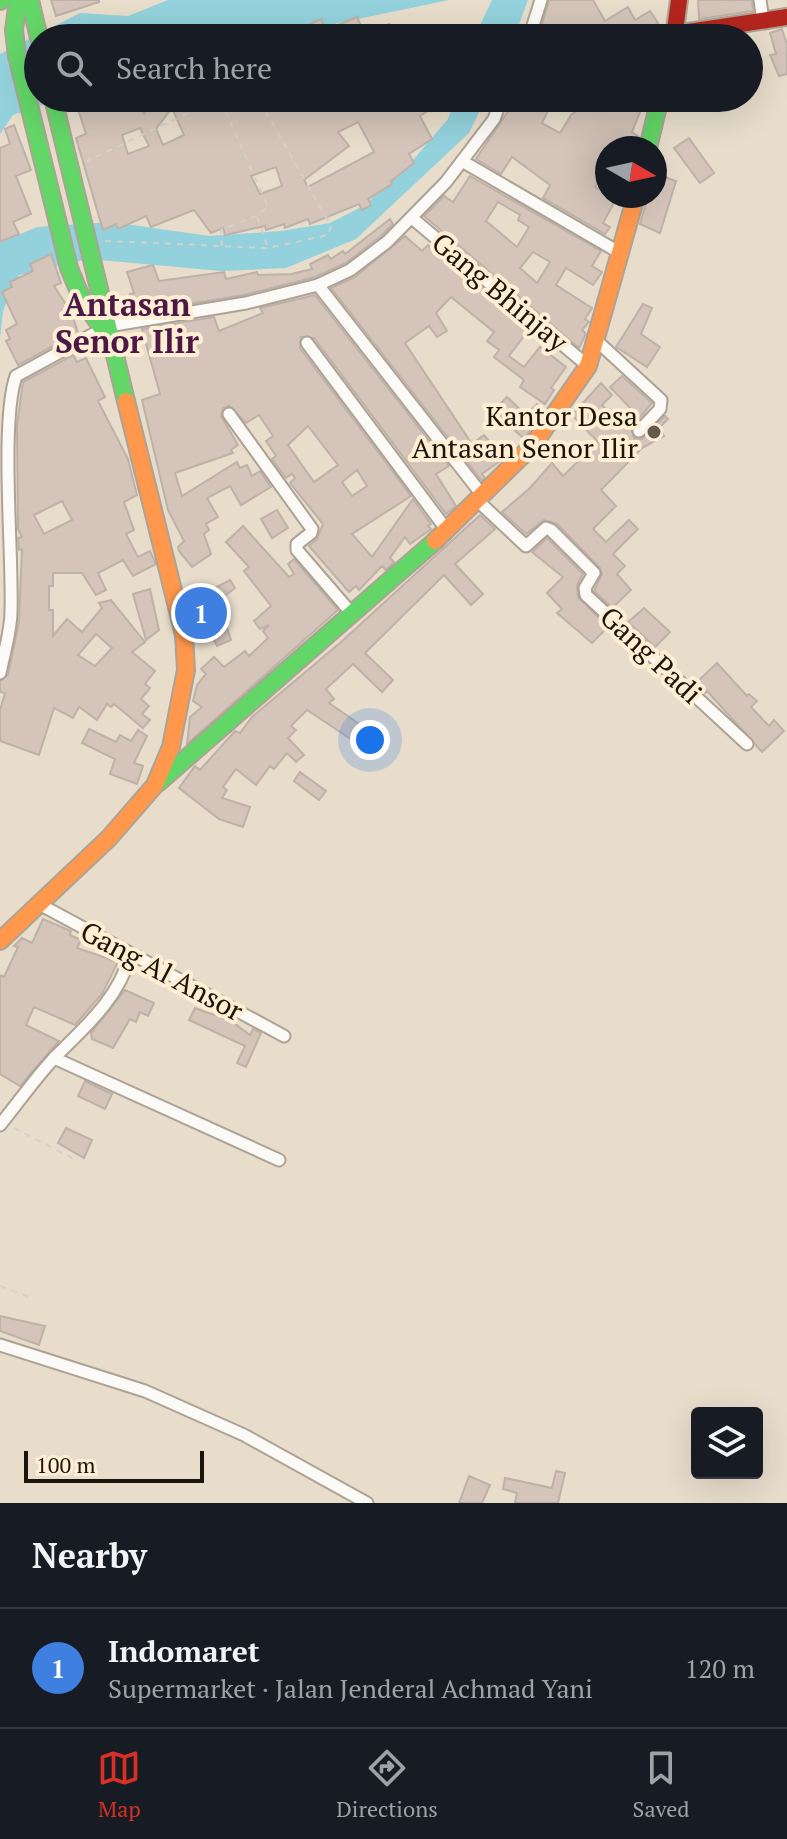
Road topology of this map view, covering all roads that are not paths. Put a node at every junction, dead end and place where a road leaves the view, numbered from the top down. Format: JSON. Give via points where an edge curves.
{"nodes":[{"id":1,"x":18,"y":0,"type":"edge"},
{"id":2,"x":30,"y":0,"type":"edge"},
{"id":3,"x":541,"y":0,"type":"edge"},
{"id":4,"x":679,"y":0,"type":"edge"},
{"id":5,"x":760,"y":0,"type":"edge"},
{"id":6,"x":787,"y":17,"type":"edge"},
{"id":7,"x":763,"y":21,"type":"junction"},
{"id":8,"x":36,"y":24,"type":"edge"},
{"id":9,"x":533,"y":24,"type":"edge"},
{"id":10,"x":676,"y":24,"type":"edge"},
{"id":11,"x":745,"y":24,"type":"edge"},
{"id":12,"x":24,"y":84,"type":"edge"},
{"id":13,"x":31,"y":112,"type":"edge"},
{"id":14,"x":56,"y":112,"type":"edge"},
{"id":15,"x":497,"y":112,"type":"edge"},
{"id":16,"x":657,"y":112,"type":"edge"},
{"id":17,"x":651,"y":136,"type":"edge"},
{"id":18,"x":462,"y":161,"type":"junction"},
{"id":19,"x":633,"y":208,"type":"edge"},
{"id":20,"x":412,"y":218,"type":"junction"},
{"id":21,"x":622,"y":254,"type":"junction"},
{"id":22,"x":318,"y":285,"type":"junction"},
{"id":23,"x":105,"y":327,"type":"junction"},
{"id":24,"x":598,"y":342,"type":"junction"},
{"id":25,"x":307,"y":343,"type":"dead end"},
{"id":26,"x":588,"y":366,"type":"junction"},
{"id":27,"x":229,"y":414,"type":"dead end"},
{"id":28,"x":639,"y":431,"type":"dead end"},
{"id":29,"x":481,"y":499,"type":"junction"},
{"id":30,"x":446,"y":529,"type":"junction"},
{"id":31,"x":353,"y":615,"type":"junction"},
{"id":32,"x":0,"y":673,"type":"edge"},
{"id":33,"x":747,"y":744,"type":"dead end"},
{"id":34,"x":155,"y":785,"type":"junction"},
{"id":35,"x":41,"y":905,"type":"junction"},
{"id":36,"x":0,"y":941,"type":"edge"},
{"id":37,"x":130,"y":956,"type":"junction"},
{"id":38,"x":284,"y":1036,"type":"dead end"},
{"id":39,"x":54,"y":1058,"type":"junction"},
{"id":40,"x":1,"y":1124,"type":"edge"},
{"id":41,"x":279,"y":1160,"type":"dead end"},
{"id":42,"x":0,"y":1345,"type":"edge"},
{"id":43,"x":367,"y":1503,"type":"edge"}],
"edges":[{"from":1,"to":12,"type":"main road","via":[[14,41]]},
{"from":2,"to":8,"type":"main road"},
{"from":3,"to":9,"type":"street"},
{"from":4,"to":10,"type":"main road"},
{"from":5,"to":7,"type":"street"},
{"from":6,"to":7,"type":"main road"},
{"from":7,"to":11,"type":"main road"},
{"from":13,"to":23,"type":"main road","via":[[81,297]]},
{"from":14,"to":23,"type":"main road"},
{"from":15,"to":18,"type":"street"},
{"from":16,"to":17,"type":"main road"},
{"from":18,"to":20,"type":"street"},
{"from":18,"to":21,"type":"street"},
{"from":19,"to":21,"type":"main road"},
{"from":20,"to":22,"type":"street","via":[[367,261]]},
{"from":20,"to":26,"type":"street","name":"Gang Bhinjay"},
{"from":21,"to":24,"type":"main road"},
{"from":22,"to":23,"type":"street"},
{"from":22,"to":29,"type":"street"},
{"from":23,"to":32,"type":"street","via":[[12,381],[3,450],[12,614]]},
{"from":23,"to":34,"type":"main road","via":[[184,635],[182,706]]},
{"from":24,"to":26,"type":"main road"},
{"from":24,"to":28,"type":"street","via":[[661,400],[660,409]]},
{"from":25,"to":30,"type":"street"},
{"from":26,"to":29,"type":"main road","via":[[533,445]]},
{"from":27,"to":31,"type":"street","via":[[312,529],[297,550]]},
{"from":29,"to":30,"type":"main road"},
{"from":29,"to":33,"type":"street","name":"Gang Padi","via":[[526,546],[546,528],[551,530],[594,573],[586,595]]},
{"from":30,"to":31,"type":"main road"},
{"from":31,"to":34,"type":"main road"},
{"from":34,"to":35,"type":"main road"},
{"from":35,"to":36,"type":"main road"},
{"from":35,"to":37,"type":"street","name":"Gang Al Ansor"},
{"from":37,"to":38,"type":"street","name":"Gang Al Ansor"},
{"from":37,"to":39,"type":"street","via":[[125,975],[94,1020]]},
{"from":39,"to":40,"type":"street"},
{"from":39,"to":41,"type":"street"},
{"from":42,"to":43,"type":"street","via":[[145,1391],[244,1435]]}]}
